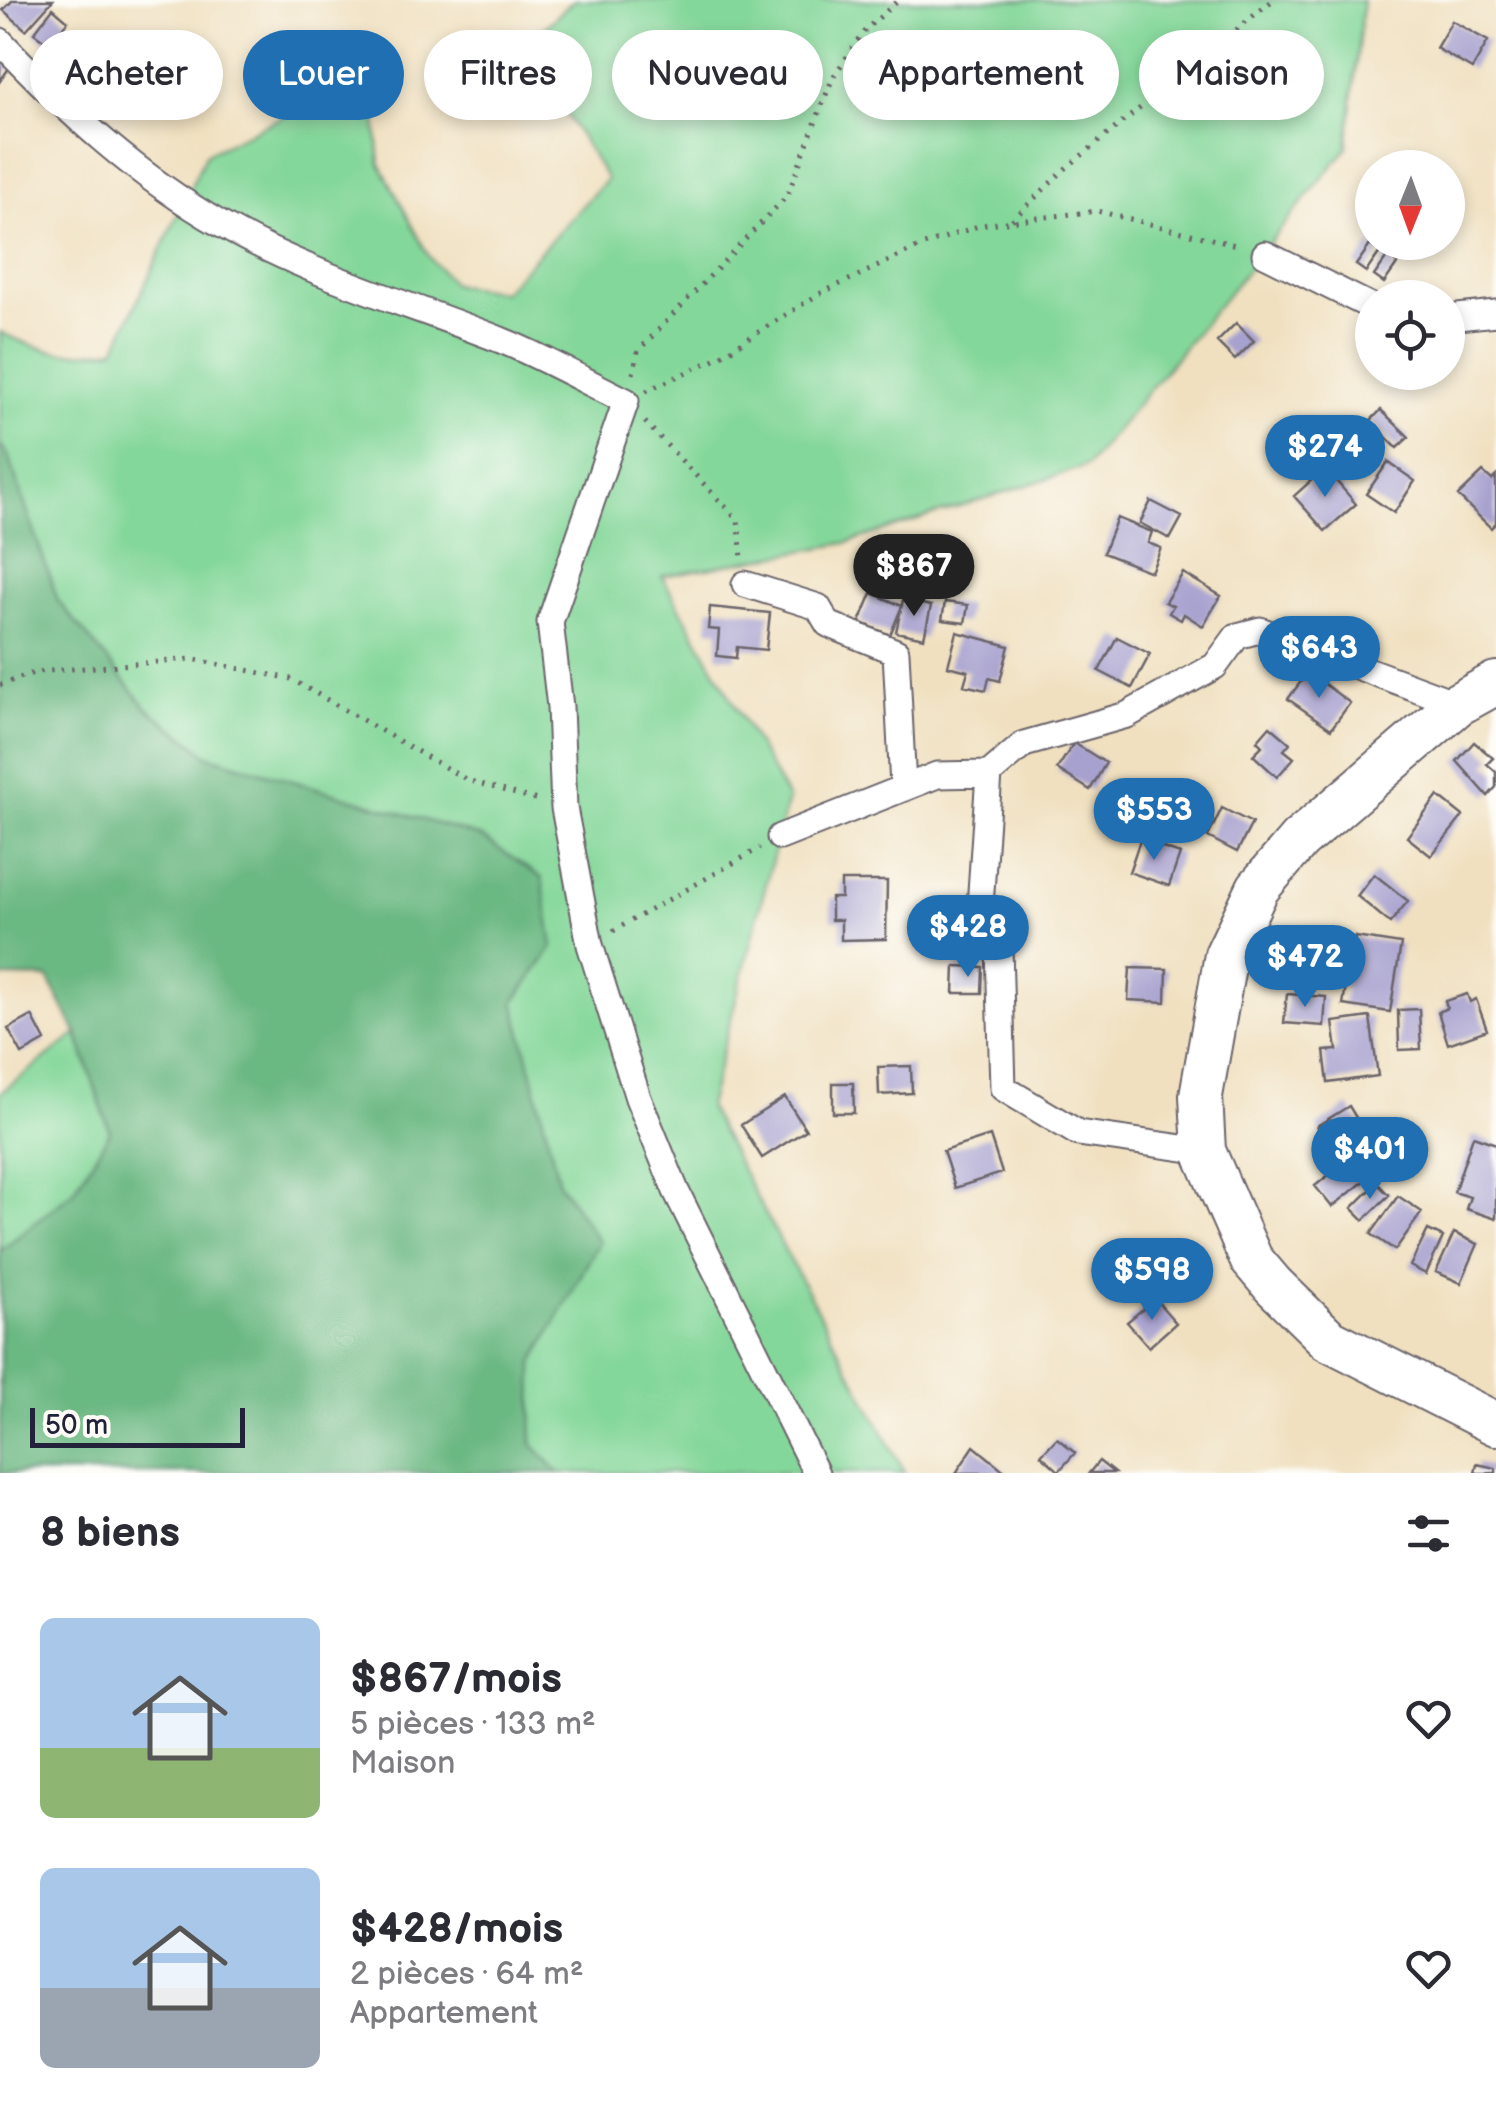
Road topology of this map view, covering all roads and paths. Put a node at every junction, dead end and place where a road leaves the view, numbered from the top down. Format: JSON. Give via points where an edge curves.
{"nodes":[{"id":1,"x":899,"y":0,"type":"edge"},
{"id":2,"x":1273,"y":0,"type":"edge"},
{"id":3,"x":0,"y":41,"type":"edge"},
{"id":4,"x":1012,"y":220,"type":"junction"},
{"id":5,"x":1266,"y":254,"type":"joint"},
{"id":6,"x":1355,"y":298,"type":"edge"},
{"id":7,"x":1496,"y":313,"type":"edge"},
{"id":8,"x":1465,"y":316,"type":"edge"},
{"id":9,"x":626,"y":401,"type":"junction"},
{"id":10,"x":745,"y":584,"type":"joint"},
{"id":11,"x":1496,"y":683,"type":"edge"},
{"id":12,"x":0,"y":685,"type":"edge"},
{"id":13,"x":1458,"y":704,"type":"junction"},
{"id":14,"x":990,"y":774,"type":"junction"},
{"id":15,"x":903,"y":786,"type":"junction"},
{"id":16,"x":564,"y":808,"type":"junction"},
{"id":17,"x":780,"y":836,"type":"joint"},
{"id":18,"x":590,"y":945,"type":"junction"},
{"id":19,"x":1204,"y":1150,"type":"junction"},
{"id":20,"x":1496,"y":1424,"type":"edge"},
{"id":21,"x":816,"y":1473,"type":"edge"}],
"edges":[{"from":1,"to":9,"type":"path","via":[[866,29],[833,77],[788,196],[638,351]]},
{"from":2,"to":4,"type":"path"},
{"from":3,"to":9,"type":"street","via":[[68,112],[222,225],[508,343]]},
{"from":4,"to":5,"type":"path","via":[[1097,211]]},
{"from":4,"to":9,"type":"path","via":[[921,246]]},
{"from":5,"to":6,"type":"street"},
{"from":7,"to":8,"type":"street"},
{"from":9,"to":10,"type":"path","via":[[738,520]]},
{"from":9,"to":16,"type":"street","via":[[550,622]]},
{"from":10,"to":15,"type":"street","via":[[818,606],[828,624],[896,652]]},
{"from":11,"to":13,"type":"highway"},
{"from":12,"to":16,"type":"path","via":[[36,672],[192,659],[292,679],[467,780]]},
{"from":13,"to":14,"type":"street","via":[[1260,630],[1237,636],[1215,666],[1127,715],[1024,744]]},
{"from":13,"to":19,"type":"highway","via":[[1300,840],[1242,915],[1226,955],[1207,1048]]},
{"from":14,"to":15,"type":"street","via":[[937,775]]},
{"from":14,"to":19,"type":"street","via":[[979,921],[999,948],[1004,1088],[1078,1133]]},
{"from":15,"to":17,"type":"street"},
{"from":16,"to":18,"type":"street"},
{"from":17,"to":18,"type":"path"},
{"from":18,"to":21,"type":"street","via":[[620,1046],[676,1191]]},
{"from":19,"to":20,"type":"highway","via":[[1251,1260],[1297,1310],[1328,1339]]}]}
